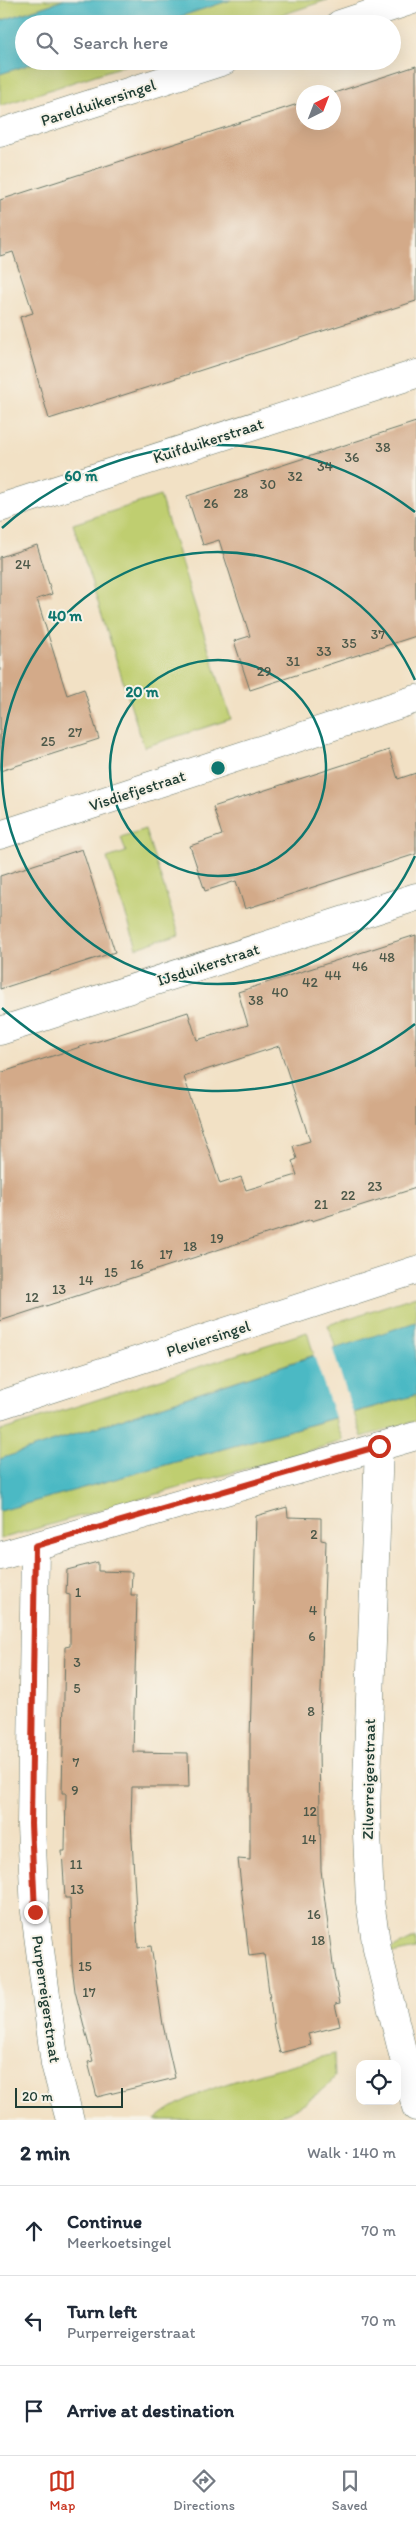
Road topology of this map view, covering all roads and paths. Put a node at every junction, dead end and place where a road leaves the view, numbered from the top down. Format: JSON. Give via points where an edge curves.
{"nodes":[{"id":1,"x":414,"y":0,"type":"edge"},
{"id":2,"x":368,"y":15,"type":"edge"},
{"id":3,"x":196,"y":70,"type":"edge"},
{"id":4,"x":0,"y":134,"type":"edge"},
{"id":5,"x":416,"y":374,"type":"edge"},
{"id":6,"x":0,"y":508,"type":"edge"},
{"id":7,"x":416,"y":699,"type":"edge"},
{"id":8,"x":0,"y":835,"type":"edge"},
{"id":9,"x":416,"y":897,"type":"edge"},
{"id":10,"x":0,"y":1031,"type":"edge"},
{"id":11,"x":416,"y":1270,"type":"edge"},
{"id":12,"x":0,"y":1405,"type":"edge"},
{"id":13,"x":416,"y":1436,"type":"edge"},
{"id":14,"x":379,"y":1446,"type":"junction"},
{"id":15,"x":35,"y":1546,"type":"junction"},
{"id":16,"x":0,"y":1556,"type":"edge"},
{"id":17,"x":416,"y":2107,"type":"edge"},
{"id":18,"x":70,"y":2120,"type":"edge"}],
"edges":[{"from":1,"to":2,"type":"street"},
{"from":3,"to":4,"type":"street","name":"Parelduikersingel"},
{"from":5,"to":6,"type":"street","name":"Kuifduikerstraat"},
{"from":7,"to":8,"type":"street","name":"Visdiefjestraat"},
{"from":9,"to":10,"type":"street","name":"IJsduikerstraat"},
{"from":11,"to":12,"type":"street","name":"Pleviersingel"},
{"from":13,"to":14,"type":"street"},
{"from":14,"to":15,"type":"street"},
{"from":14,"to":17,"type":"street","name":"Zilverreigerstraat","via":[[366,1811],[370,1902],[398,2044]]},
{"from":15,"to":16,"type":"street"},
{"from":15,"to":18,"type":"street","name":"Purperreigerstraat","via":[[31,1824],[35,1912],[55,2064]]}]}
